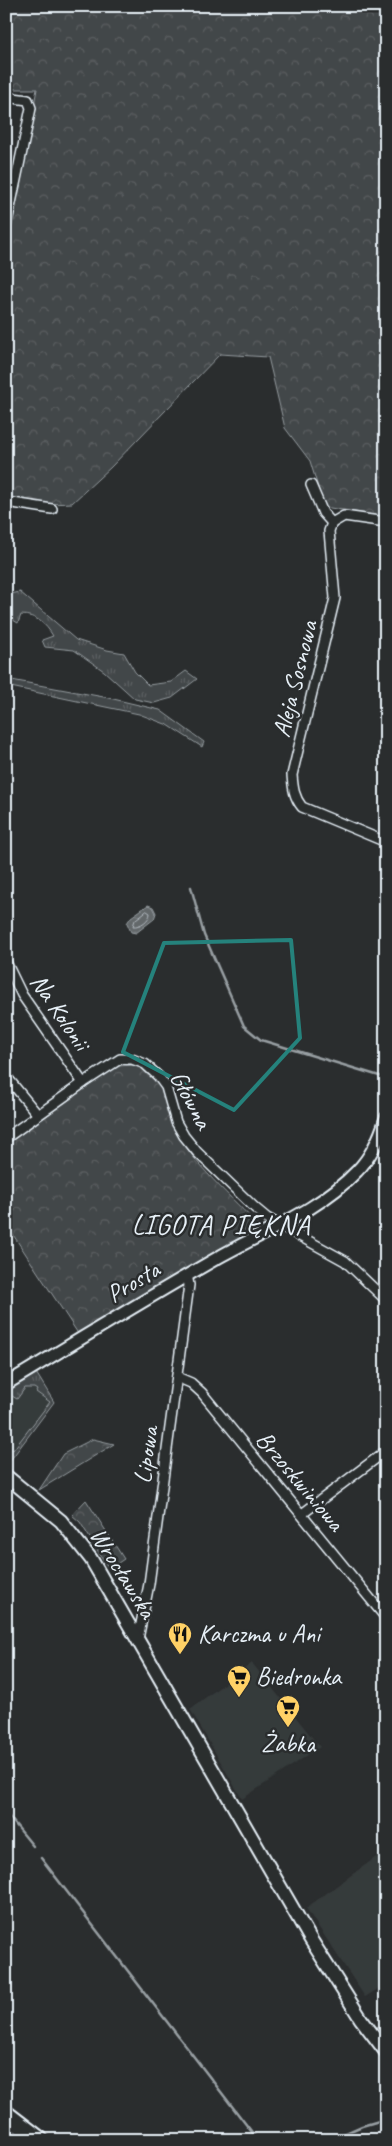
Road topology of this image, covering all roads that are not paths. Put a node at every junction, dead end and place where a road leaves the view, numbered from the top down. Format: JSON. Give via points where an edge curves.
{"nodes":[{"id":1,"x":6,"y":97,"type":"edge"},
{"id":2,"x":6,"y":227,"type":"edge"},
{"id":3,"x":311,"y":485,"type":"dead end"},
{"id":4,"x":6,"y":502,"type":"edge"},
{"id":5,"x":52,"y":509,"type":"dead end"},
{"id":6,"x":386,"y":522,"type":"edge"},
{"id":7,"x":332,"y":523,"type":"junction"},
{"id":8,"x":386,"y":842,"type":"edge"},
{"id":9,"x":6,"y":962,"type":"edge"},
{"id":10,"x":6,"y":1076,"type":"edge"},
{"id":11,"x":83,"y":1083,"type":"junction"},
{"id":12,"x":38,"y":1115,"type":"junction"},
{"id":13,"x":386,"y":1118,"type":"edge"},
{"id":14,"x":6,"y":1138,"type":"edge"},
{"id":15,"x":280,"y":1224,"type":"junction"},
{"id":16,"x":187,"y":1276,"type":"junction"},
{"id":17,"x":386,"y":1300,"type":"edge"},
{"id":18,"x":177,"y":1377,"type":"junction"},
{"id":19,"x":6,"y":1384,"type":"edge"},
{"id":20,"x":386,"y":1451,"type":"edge"},
{"id":21,"x":6,"y":1476,"type":"edge"},
{"id":22,"x":302,"y":1514,"type":"junction"},
{"id":23,"x":386,"y":1618,"type":"edge"},
{"id":24,"x":138,"y":1639,"type":"junction"},
{"id":25,"x":386,"y":2052,"type":"edge"},
{"id":26,"x":6,"y":2114,"type":"edge"},
{"id":27,"x":40,"y":2140,"type":"edge"}],
"edges":[{"from":1,"to":2,"type":"street","via":[[28,100],[32,108]]},
{"from":3,"to":7,"type":"street","via":[[323,513]]},
{"from":4,"to":5,"type":"street"},
{"from":6,"to":7,"type":"street","via":[[344,516]]},
{"from":7,"to":8,"type":"street","name":"Aleja Sosnowa","via":[[329,537],[335,598],[292,775],[292,789],[302,807]]},
{"from":9,"to":11,"type":"street","name":"Na Kolonii","via":[[22,995]]},
{"from":10,"to":12,"type":"street"},
{"from":11,"to":12,"type":"street","name":"Główna"},
{"from":11,"to":15,"type":"street","name":"Główna","via":[[120,1059],[145,1064],[166,1087],[176,1122],[197,1152],[255,1208]]},
{"from":12,"to":14,"type":"street","name":"Główna"},
{"from":13,"to":15,"type":"street","name":"Prosta","via":[[377,1142],[358,1171],[330,1195]]},
{"from":15,"to":16,"type":"street","name":"Prosta"},
{"from":15,"to":17,"type":"street","name":"Główna","via":[[345,1261]]},
{"from":16,"to":18,"type":"street","name":"Lipowa","via":[[189,1285]]},
{"from":16,"to":19,"type":"street","name":"Prosta"},
{"from":18,"to":22,"type":"street","name":"Brzoskwiniowa","via":[[202,1393]]},
{"from":18,"to":24,"type":"street","name":"Lipowa","via":[[149,1584]]},
{"from":20,"to":22,"type":"street"},
{"from":21,"to":24,"type":"main road","name":"Wrocławska","via":[[56,1516],[79,1542],[102,1575]]},
{"from":22,"to":23,"type":"street","name":"Brzoskwiniowa"},
{"from":24,"to":25,"type":"main road","name":"Wrocławska","via":[[329,1970]]},
{"from":26,"to":27,"type":"highway"}]}
